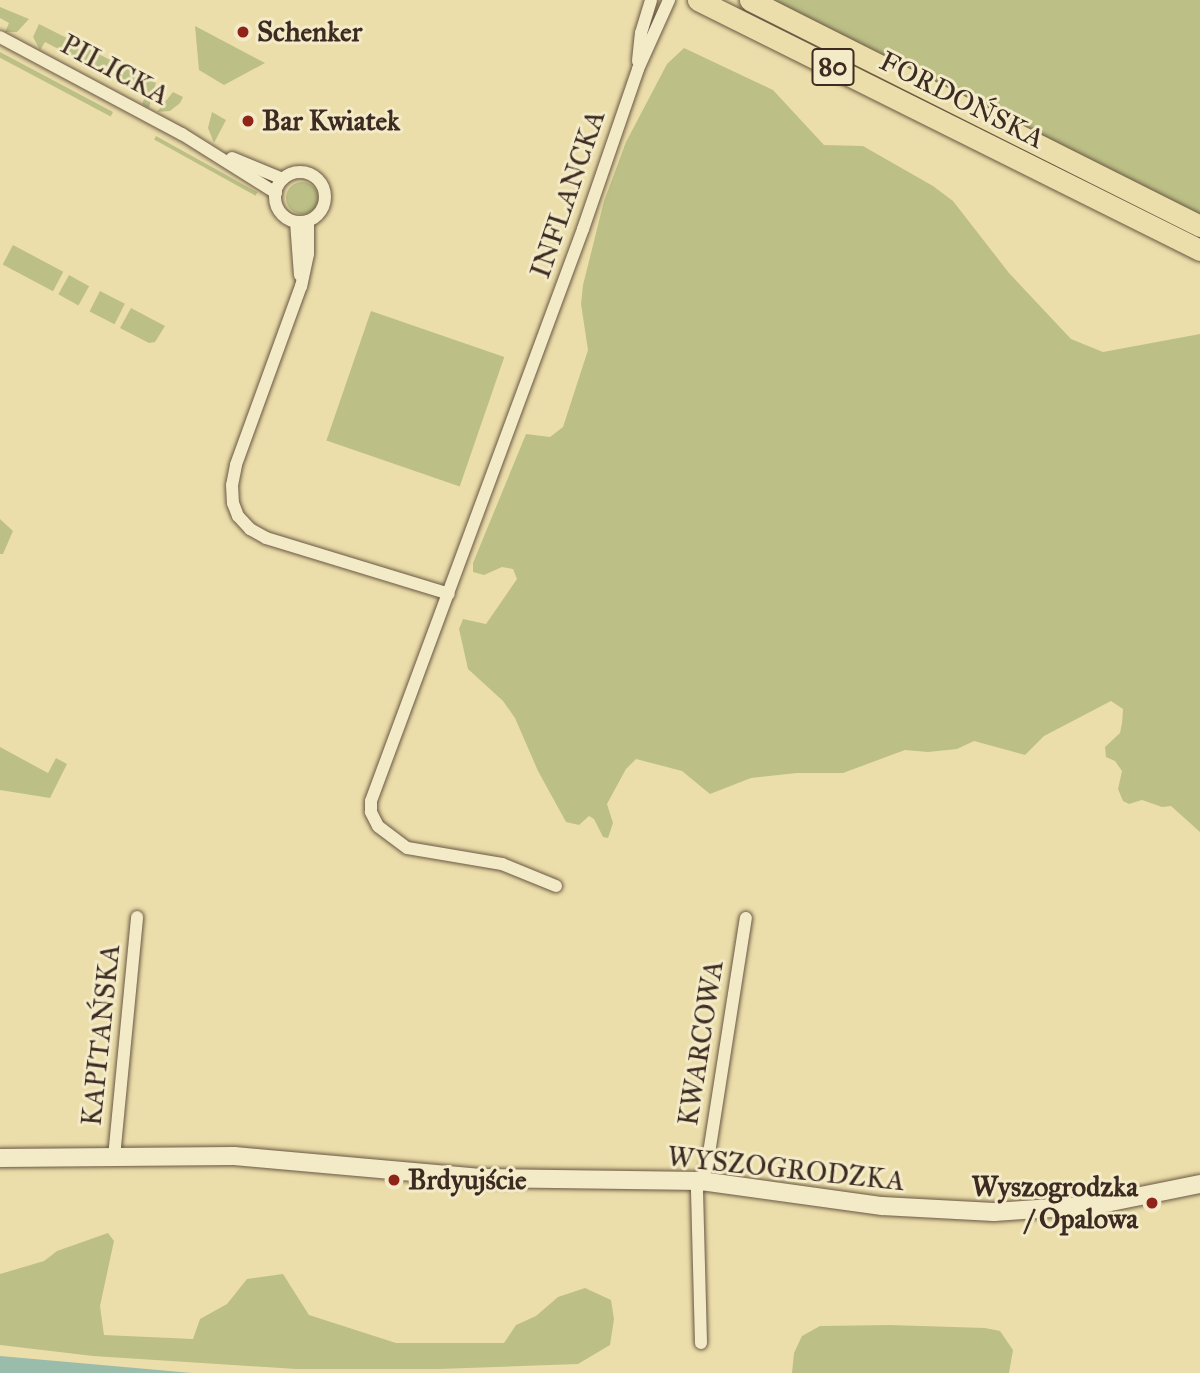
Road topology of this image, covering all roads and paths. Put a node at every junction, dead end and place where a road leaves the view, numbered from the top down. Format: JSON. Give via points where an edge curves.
{"nodes":[{"id":1,"x":669,"y":0,"type":"edge"},
{"id":2,"x":698,"y":0,"type":"edge"},
{"id":3,"x":750,"y":0,"type":"edge"},
{"id":4,"x":649,"y":1,"type":"edge"},
{"id":5,"x":0,"y":37,"type":"edge"},
{"id":6,"x":638,"y":69,"type":"junction"},
{"id":7,"x":207,"y":148,"type":"junction"},
{"id":8,"x":283,"y":179,"type":"junction"},
{"id":9,"x":276,"y":193,"type":"junction"},
{"id":10,"x":302,"y":222,"type":"junction"},
{"id":11,"x":1200,"y":226,"type":"edge"},
{"id":12,"x":1200,"y":250,"type":"edge"},
{"id":13,"x":449,"y":594,"type":"junction"},
{"id":14,"x":556,"y":886,"type":"dead end"},
{"id":15,"x":137,"y":917,"type":"dead end"},
{"id":16,"x":742,"y":919,"type":"dead end"},
{"id":17,"x":114,"y":1157,"type":"junction"},
{"id":18,"x":0,"y":1158,"type":"edge"},
{"id":19,"x":701,"y":1181,"type":"junction"},
{"id":20,"x":1200,"y":1184,"type":"edge"},
{"id":21,"x":701,"y":1343,"type":"dead end"}],
"edges":[{"from":1,"to":6,"type":"street","name":"INFLANCKA"},
{"from":2,"to":12,"type":"main road","name":"FORDOŃSKA","number":"80"},
{"from":3,"to":11,"type":"main road","name":"FORDOŃSKA","number":"80"},
{"from":4,"to":6,"type":"street","name":"INFLANCKA"},
{"from":5,"to":7,"type":"street","name":"PILICKA"},
{"from":6,"to":13,"type":"street","name":"INFLANCKA"},
{"from":7,"to":8,"type":"street","name":"PILICKA"},
{"from":7,"to":9,"type":"street","name":"PILICKA"},
{"from":8,"to":9,"type":"street"},
{"from":8,"to":10,"type":"street","via":[[304,173],[325,191],[323,208]]},
{"from":9,"to":10,"type":"street","via":[[282,215]]},
{"from":10,"to":13,"type":"street","via":[[308,254],[301,286],[236,465],[232,491],[239,516],[267,538]]},
{"from":13,"to":14,"type":"street","name":"INFLANCKA","via":[[373,790],[372,813],[383,831],[407,848],[502,864]]},
{"from":15,"to":17,"type":"street","name":"KAPITAŃSKA"},
{"from":16,"to":19,"type":"street","name":"KWARCOWA","via":[[707,1166]]},
{"from":17,"to":18,"type":"street","name":"WYSZOGRODZKA"},
{"from":17,"to":19,"type":"street","name":"WYSZOGRODZKA","via":[[234,1156],[481,1178]]},
{"from":19,"to":20,"type":"street","name":"WYSZOGRODZKA","via":[[882,1206],[994,1212],[1096,1205]]},
{"from":19,"to":21,"type":"street","name":"KWARCOWA","via":[[697,1190]]}]}
